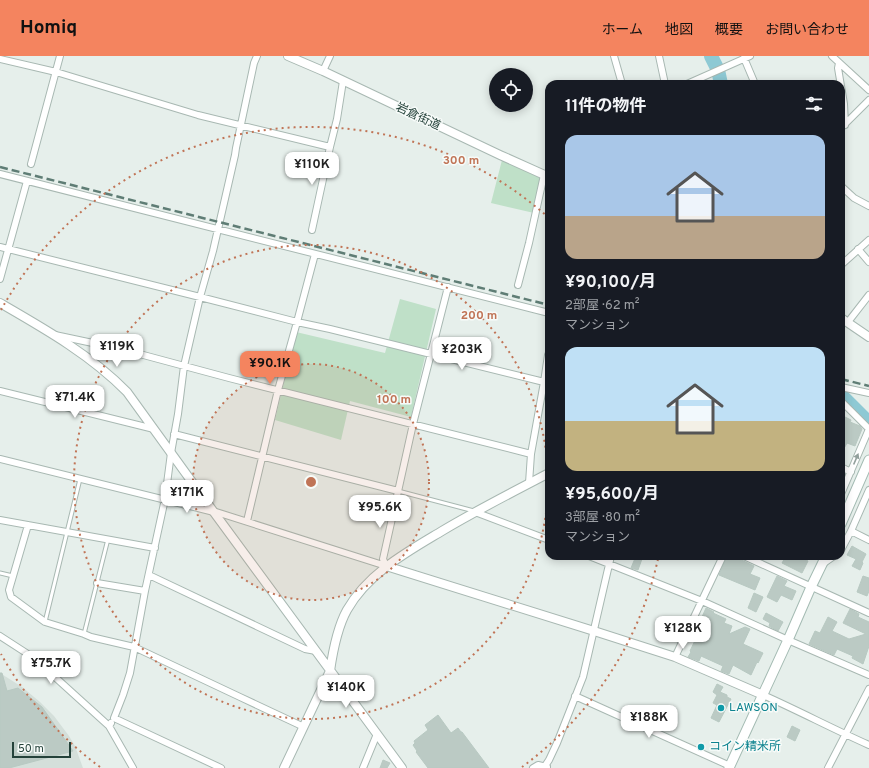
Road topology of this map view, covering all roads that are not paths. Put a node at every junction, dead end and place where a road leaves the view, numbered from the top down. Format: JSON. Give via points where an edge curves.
{"nodes":[{"id":1,"x":60,"y":56,"type":"edge"},
{"id":2,"x":257,"y":56,"type":"edge"},
{"id":3,"x":288,"y":56,"type":"edge"},
{"id":4,"x":330,"y":56,"type":"edge"},
{"id":5,"x":614,"y":56,"type":"edge"},
{"id":6,"x":659,"y":56,"type":"edge"},
{"id":7,"x":832,"y":56,"type":"edge"},
{"id":8,"x":747,"y":57,"type":"edge"},
{"id":9,"x":0,"y":59,"type":"edge"},
{"id":10,"x":839,"y":63,"type":"junction"},
{"id":11,"x":324,"y":71,"type":"junction"},
{"id":12,"x":56,"y":72,"type":"junction"},
{"id":13,"x":621,"y":80,"type":"edge"},
{"id":14,"x":664,"y":80,"type":"edge"},
{"id":15,"x":696,"y":80,"type":"edge"},
{"id":16,"x":754,"y":80,"type":"edge"},
{"id":17,"x":840,"y":80,"type":"edge"},
{"id":18,"x":343,"y":81,"type":"junction"},
{"id":19,"x":869,"y":90,"type":"edge"},
{"id":20,"x":869,"y":100,"type":"edge"},
{"id":21,"x":845,"y":124,"type":"edge"},
{"id":22,"x":241,"y":126,"type":"junction"},
{"id":23,"x":330,"y":147,"type":"junction"},
{"id":24,"x":31,"y":164,"type":"dead end"},
{"id":25,"x":0,"y":174,"type":"edge"},
{"id":26,"x":545,"y":175,"type":"edge"},
{"id":27,"x":27,"y":181,"type":"junction"},
{"id":28,"x":545,"y":184,"type":"edge"},
{"id":29,"x":845,"y":190,"type":"edge"},
{"id":30,"x":869,"y":206,"type":"edge"},
{"id":31,"x":218,"y":229,"type":"junction"},
{"id":32,"x":312,"y":230,"type":"dead end"},
{"id":33,"x":869,"y":240,"type":"edge"},
{"id":34,"x":0,"y":247,"type":"edge"},
{"id":35,"x":8,"y":249,"type":"junction"},
{"id":36,"x":858,"y":250,"type":"junction"},
{"id":37,"x":314,"y":254,"type":"junction"},
{"id":38,"x":845,"y":261,"type":"edge"},
{"id":39,"x":869,"y":262,"type":"edge"},
{"id":40,"x":0,"y":279,"type":"edge"},
{"id":41,"x":518,"y":285,"type":"dead end"},
{"id":42,"x":448,"y":287,"type":"junction"},
{"id":43,"x":869,"y":295,"type":"edge"},
{"id":44,"x":200,"y":297,"type":"junction"},
{"id":45,"x":0,"y":303,"type":"edge"},
{"id":46,"x":545,"y":312,"type":"edge"},
{"id":47,"x":845,"y":320,"type":"edge"},
{"id":48,"x":297,"y":322,"type":"junction"},
{"id":49,"x":53,"y":334,"type":"junction"},
{"id":50,"x":869,"y":337,"type":"edge"},
{"id":51,"x":431,"y":354,"type":"junction"},
{"id":52,"x":184,"y":366,"type":"junction"},
{"id":53,"x":545,"y":375,"type":"edge"},
{"id":54,"x":544,"y":382,"type":"junction"},
{"id":55,"x":845,"y":388,"type":"edge"},
{"id":56,"x":278,"y":390,"type":"junction"},
{"id":57,"x":0,"y":391,"type":"edge"},
{"id":58,"x":869,"y":393,"type":"edge"},
{"id":59,"x":845,"y":405,"type":"edge"},
{"id":60,"x":413,"y":424,"type":"junction"},
{"id":61,"x":154,"y":429,"type":"junction"},
{"id":62,"x":174,"y":434,"type":"junction"},
{"id":63,"x":171,"y":452,"type":"junction"},
{"id":64,"x":531,"y":454,"type":"junction"},
{"id":65,"x":262,"y":456,"type":"junction"},
{"id":66,"x":0,"y":459,"type":"edge"},
{"id":67,"x":869,"y":460,"type":"edge"},
{"id":68,"x":845,"y":469,"type":"edge"},
{"id":69,"x":851,"y":472,"type":"junction"},
{"id":70,"x":545,"y":475,"type":"edge"},
{"id":71,"x":80,"y":478,"type":"junction"},
{"id":72,"x":529,"y":483,"type":"junction"},
{"id":73,"x":845,"y":485,"type":"edge"},
{"id":74,"x":869,"y":490,"type":"edge"},
{"id":75,"x":398,"y":491,"type":"junction"},
{"id":76,"x":166,"y":499,"type":"junction"},
{"id":77,"x":213,"y":511,"type":"junction"},
{"id":78,"x":475,"y":512,"type":"junction"},
{"id":79,"x":845,"y":515,"type":"edge"},
{"id":80,"x":0,"y":520,"type":"edge"},
{"id":81,"x":247,"y":522,"type":"junction"},
{"id":82,"x":28,"y":525,"type":"junction"},
{"id":83,"x":851,"y":531,"type":"junction"},
{"id":84,"x":68,"y":532,"type":"junction"},
{"id":85,"x":545,"y":538,"type":"edge"},
{"id":86,"x":108,"y":539,"type":"junction"},
{"id":87,"x":869,"y":540,"type":"edge"},
{"id":88,"x":845,"y":542,"type":"edge"},
{"id":89,"x":155,"y":548,"type":"junction"},
{"id":90,"x":599,"y":560,"type":"edge"},
{"id":91,"x":610,"y":560,"type":"edge"},
{"id":92,"x":721,"y":560,"type":"edge"},
{"id":93,"x":753,"y":560,"type":"edge"},
{"id":94,"x":823,"y":560,"type":"edge"},
{"id":95,"x":609,"y":564,"type":"junction"},
{"id":96,"x":386,"y":566,"type":"junction"},
{"id":97,"x":0,"y":573,"type":"edge"},
{"id":98,"x":13,"y":576,"type":"junction"},
{"id":99,"x":149,"y":576,"type":"junction"},
{"id":100,"x":97,"y":583,"type":"junction"},
{"id":101,"x":811,"y":587,"type":"junction"},
{"id":102,"x":145,"y":591,"type":"junction"},
{"id":103,"x":702,"y":601,"type":"junction"},
{"id":104,"x":869,"y":613,"type":"edge"},
{"id":105,"x":45,"y":622,"type":"junction"},
{"id":106,"x":594,"y":631,"type":"junction"},
{"id":107,"x":84,"y":634,"type":"junction"},
{"id":108,"x":0,"y":636,"type":"edge"},
{"id":109,"x":788,"y":640,"type":"junction"},
{"id":110,"x":134,"y":647,"type":"junction"},
{"id":111,"x":316,"y":651,"type":"junction"},
{"id":112,"x":676,"y":657,"type":"junction"},
{"id":113,"x":330,"y":671,"type":"junction"},
{"id":114,"x":869,"y":675,"type":"edge"},
{"id":115,"x":869,"y":689,"type":"edge"},
{"id":116,"x":763,"y":695,"type":"junction"},
{"id":117,"x":576,"y":696,"type":"junction"},
{"id":118,"x":114,"y":718,"type":"junction"},
{"id":119,"x":109,"y":726,"type":"junction"},
{"id":120,"x":304,"y":727,"type":"junction"},
{"id":121,"x":377,"y":734,"type":"junction"},
{"id":122,"x":845,"y":734,"type":"junction"},
{"id":123,"x":869,"y":745,"type":"edge"},
{"id":124,"x":547,"y":767,"type":"edge"},
{"id":125,"x":730,"y":767,"type":"edge"},
{"id":126,"x":133,"y":768,"type":"edge"},
{"id":127,"x":221,"y":768,"type":"edge"},
{"id":128,"x":284,"y":768,"type":"edge"},
{"id":129,"x":364,"y":768,"type":"edge"},
{"id":130,"x":402,"y":768,"type":"edge"},
{"id":131,"x":533,"y":768,"type":"edge"},
{"id":132,"x":828,"y":768,"type":"edge"}],
"edges":[{"from":1,"to":12,"type":"street"},
{"from":2,"to":22,"type":"street"},
{"from":3,"to":11,"type":"street","name":"岩倉街道"},
{"from":4,"to":11,"type":"street"},
{"from":5,"to":13,"type":"street"},
{"from":6,"to":14,"type":"street"},
{"from":7,"to":10,"type":"street"},
{"from":8,"to":15,"type":"street"},
{"from":8,"to":16,"type":"street"},
{"from":9,"to":12,"type":"street"},
{"from":10,"to":17,"type":"street"},
{"from":10,"to":19,"type":"street"},
{"from":11,"to":18,"type":"street","name":"岩倉街道"},
{"from":12,"to":22,"type":"street"},
{"from":12,"to":24,"type":"street"},
{"from":18,"to":23,"type":"street"},
{"from":18,"to":26,"type":"street","name":"岩倉街道"},
{"from":20,"to":21,"type":"street"},
{"from":22,"to":23,"type":"street"},
{"from":22,"to":31,"type":"street"},
{"from":23,"to":32,"type":"street"},
{"from":25,"to":27,"type":"street"},
{"from":27,"to":31,"type":"street"},
{"from":27,"to":35,"type":"street"},
{"from":28,"to":41,"type":"street"},
{"from":29,"to":30,"type":"street"},
{"from":31,"to":37,"type":"street"},
{"from":31,"to":44,"type":"street"},
{"from":33,"to":36,"type":"street"},
{"from":34,"to":35,"type":"street"},
{"from":35,"to":40,"type":"street"},
{"from":35,"to":44,"type":"street"},
{"from":36,"to":38,"type":"street"},
{"from":36,"to":39,"type":"street"},
{"from":37,"to":42,"type":"street"},
{"from":37,"to":48,"type":"street"},
{"from":42,"to":46,"type":"street"},
{"from":42,"to":51,"type":"street"},
{"from":43,"to":47,"type":"street"},
{"from":44,"to":48,"type":"street"},
{"from":44,"to":52,"type":"street"},
{"from":45,"to":49,"type":"street"},
{"from":47,"to":50,"type":"street"},
{"from":48,"to":51,"type":"street"},
{"from":48,"to":56,"type":"street"},
{"from":49,"to":52,"type":"street","via":[[120,348]]},
{"from":49,"to":61,"type":"street","via":[[114,378]]},
{"from":51,"to":54,"type":"street"},
{"from":51,"to":60,"type":"street"},
{"from":52,"to":56,"type":"street"},
{"from":52,"to":62,"type":"street"},
{"from":53,"to":54,"type":"street"},
{"from":54,"to":64,"type":"street"},
{"from":55,"to":58,"type":"street"},
{"from":56,"to":60,"type":"street"},
{"from":56,"to":65,"type":"street"},
{"from":57,"to":61,"type":"street"},
{"from":69,"to":59,"type":"street","one_way":true,"via":[[869,429]]},
{"from":60,"to":64,"type":"street"},
{"from":60,"to":75,"type":"street"},
{"from":61,"to":63,"type":"street"},
{"from":62,"to":63,"type":"street"},
{"from":62,"to":65,"type":"street"},
{"from":63,"to":76,"type":"street"},
{"from":63,"to":77,"type":"street"},
{"from":64,"to":72,"type":"street"},
{"from":65,"to":75,"type":"street"},
{"from":65,"to":81,"type":"street"},
{"from":66,"to":71,"type":"street"},
{"from":67,"to":79,"type":"main road"},
{"from":68,"to":69,"type":"street"},
{"from":69,"to":73,"type":"street"},
{"from":70,"to":72,"type":"street"},
{"from":71,"to":76,"type":"street"},
{"from":71,"to":84,"type":"lane"},
{"from":72,"to":78,"type":"street"},
{"from":74,"to":83,"type":"street"},
{"from":75,"to":78,"type":"lane"},
{"from":75,"to":96,"type":"street","via":[[383,559]]},
{"from":76,"to":77,"type":"street"},
{"from":76,"to":89,"type":"street"},
{"from":77,"to":81,"type":"street"},
{"from":77,"to":111,"type":"street"},
{"from":78,"to":85,"type":"street"},
{"from":78,"to":96,"type":"street"},
{"from":80,"to":82,"type":"street"},
{"from":81,"to":96,"type":"street"},
{"from":82,"to":84,"type":"street"},
{"from":82,"to":98,"type":"street"},
{"from":83,"to":87,"type":"street"},
{"from":83,"to":88,"type":"street"},
{"from":84,"to":86,"type":"street"},
{"from":84,"to":105,"type":"lane"},
{"from":86,"to":89,"type":"street"},
{"from":86,"to":100,"type":"lane"},
{"from":89,"to":99,"type":"street"},
{"from":90,"to":95,"type":"street"},
{"from":91,"to":95,"type":"street"},
{"from":92,"to":103,"type":"street"},
{"from":93,"to":101,"type":"street"},
{"from":94,"to":101,"type":"main road"},
{"from":95,"to":103,"type":"street"},
{"from":95,"to":106,"type":"street"},
{"from":96,"to":106,"type":"street"},
{"from":96,"to":113,"type":"street","via":[[365,585],[347,610],[339,626]]},
{"from":97,"to":98,"type":"lane"},
{"from":98,"to":105,"type":"street","via":[[9,590],[11,597]]},
{"from":99,"to":102,"type":"street"},
{"from":99,"to":111,"type":"street","via":[[304,649]]},
{"from":100,"to":102,"type":"street"},
{"from":100,"to":107,"type":"lane"},
{"from":101,"to":104,"type":"street"},
{"from":101,"to":109,"type":"main road"},
{"from":102,"to":110,"type":"street"},
{"from":103,"to":109,"type":"street"},
{"from":103,"to":112,"type":"street"},
{"from":105,"to":107,"type":"street"},
{"from":106,"to":112,"type":"street"},
{"from":106,"to":117,"type":"street"},
{"from":107,"to":110,"type":"street"},
{"from":108,"to":119,"type":"street","via":[[34,658]]},
{"from":109,"to":114,"type":"street"},
{"from":109,"to":116,"type":"main road"},
{"from":110,"to":118,"type":"street","via":[[130,673]]},
{"from":110,"to":120,"type":"street"},
{"from":111,"to":113,"type":"street"},
{"from":112,"to":116,"type":"street"},
{"from":113,"to":120,"type":"street"},
{"from":113,"to":121,"type":"street"},
{"from":115,"to":122,"type":"street"},
{"from":116,"to":122,"type":"street"},
{"from":116,"to":125,"type":"main road"},
{"from":117,"to":124,"type":"street"},
{"from":117,"to":125,"type":"street"},
{"from":118,"to":119,"type":"street"},
{"from":118,"to":127,"type":"street"},
{"from":119,"to":126,"type":"street"},
{"from":120,"to":128,"type":"street"},
{"from":121,"to":129,"type":"street"},
{"from":121,"to":130,"type":"street"},
{"from":122,"to":123,"type":"street"},
{"from":122,"to":132,"type":"street"},
{"from":124,"to":131,"type":"street","via":[[538,765]]}]}
